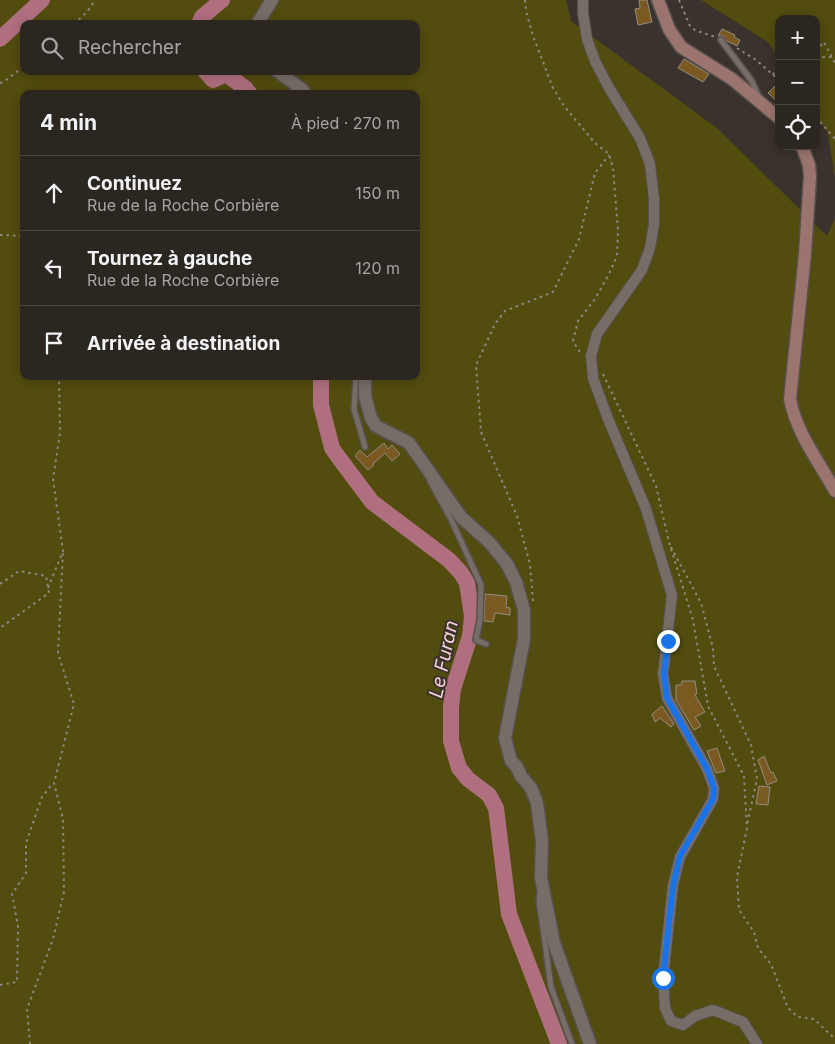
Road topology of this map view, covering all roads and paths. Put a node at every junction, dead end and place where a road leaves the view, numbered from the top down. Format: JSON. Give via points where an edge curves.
{"nodes":[{"id":1,"x":95,"y":0,"type":"edge"},
{"id":2,"x":272,"y":0,"type":"edge"},
{"id":3,"x":525,"y":0,"type":"edge"},
{"id":4,"x":583,"y":0,"type":"edge"},
{"id":5,"x":658,"y":0,"type":"edge"},
{"id":6,"x":78,"y":20,"type":"edge"},
{"id":7,"x":260,"y":20,"type":"edge"},
{"id":8,"x":721,"y":40,"type":"dead end"},
{"id":9,"x":820,"y":46,"type":"edge"},
{"id":10,"x":820,"y":57,"type":"edge"},
{"id":11,"x":832,"y":57,"type":"junction"},
{"id":12,"x":835,"y":63,"type":"edge"},
{"id":13,"x":20,"y":69,"type":"edge"},
{"id":14,"x":775,"y":70,"type":"edge"},
{"id":15,"x":282,"y":75,"type":"edge"},
{"id":16,"x":773,"y":75,"type":"dead end"},
{"id":17,"x":0,"y":83,"type":"edge"},
{"id":18,"x":303,"y":90,"type":"edge"},
{"id":19,"x":761,"y":103,"type":"junction"},
{"id":20,"x":775,"y":115,"type":"edge"},
{"id":21,"x":820,"y":122,"type":"edge"},
{"id":22,"x":835,"y":139,"type":"edge"},
{"id":23,"x":803,"y":150,"type":"edge"},
{"id":24,"x":609,"y":154,"type":"junction"},
{"id":25,"x":0,"y":235,"type":"edge"},
{"id":26,"x":20,"y":236,"type":"edge"},
{"id":27,"x":591,"y":356,"type":"junction"},
{"id":28,"x":59,"y":380,"type":"edge"},
{"id":29,"x":356,"y":380,"type":"edge"},
{"id":30,"x":365,"y":380,"type":"edge"},
{"id":31,"x":365,"y":448,"type":"dead end"},
{"id":32,"x":428,"y":471,"type":"junction"},
{"id":33,"x":835,"y":491,"type":"edge"},
{"id":34,"x":669,"y":542,"type":"dead end"},
{"id":35,"x":63,"y":550,"type":"junction"},
{"id":36,"x":0,"y":584,"type":"edge"},
{"id":37,"x":48,"y":588,"type":"junction"},
{"id":38,"x":533,"y":606,"type":"dead end"},
{"id":39,"x":0,"y":628,"type":"edge"},
{"id":40,"x":486,"y":644,"type":"dead end"},
{"id":41,"x":744,"y":776,"type":"dead end"},
{"id":42,"x":54,"y":783,"type":"junction"},
{"id":43,"x":747,"y":828,"type":"junction"},
{"id":44,"x":541,"y":881,"type":"junction"},
{"id":45,"x":0,"y":985,"type":"edge"},
{"id":46,"x":835,"y":1039,"type":"edge"},
{"id":47,"x":30,"y":1044,"type":"edge"},
{"id":48,"x":572,"y":1044,"type":"edge"},
{"id":49,"x":590,"y":1044,"type":"edge"},
{"id":50,"x":757,"y":1044,"type":"edge"}],
"edges":[{"from":1,"to":6,"type":"path"},
{"from":2,"to":7,"type":"street"},
{"from":3,"to":24,"type":"path","via":[[533,36],[553,88],[595,143]]},
{"from":4,"to":27,"type":"street","via":[[587,40],[609,88],[640,138],[650,164],[654,199],[650,248],[642,270],[597,334]]},
{"from":5,"to":19,"type":"main road","via":[[669,29],[681,47],[732,79]]},
{"from":8,"to":19,"type":"lane","via":[[751,80]]},
{"from":9,"to":11,"type":"path","via":[[824,42]]},
{"from":10,"to":11,"type":"path"},
{"from":11,"to":12,"type":"path"},
{"from":13,"to":17,"type":"path"},
{"from":14,"to":16,"type":"path"},
{"from":15,"to":18,"type":"street"},
{"from":19,"to":20,"type":"main road"},
{"from":21,"to":22,"type":"path"},
{"from":23,"to":33,"type":"main road","via":[[810,178],[790,399],[798,425]]},
{"from":24,"to":27,"type":"path","via":[[618,230],[617,256],[596,300],[578,321],[573,341],[580,353]]},
{"from":24,"to":38,"type":"path","via":[[595,173],[579,239],[553,292],[505,311],[495,324],[476,366],[480,432],[517,516],[530,564]]},
{"from":25,"to":26,"type":"path"},
{"from":27,"to":50,"type":"street","via":[[592,378],[646,509],[672,595],[664,674],[667,698],[707,769],[714,788],[713,799],[680,856],[673,886],[663,978],[665,1008],[672,1022],[683,1025],[695,1016],[713,1010],[743,1022]]},
{"from":28,"to":35,"type":"path","via":[[60,433],[53,479]]},
{"from":29,"to":31,"type":"lane","via":[[354,409]]},
{"from":30,"to":32,"type":"street","via":[[365,396],[376,426],[409,443]]},
{"from":32,"to":40,"type":"lane","via":[[430,484],[450,517],[481,585],[476,640]]},
{"from":32,"to":44,"type":"street","via":[[461,517],[508,564],[524,610],[524,639],[505,738],[511,761],[531,788],[537,803],[542,841]]},
{"from":34,"to":43,"type":"path","via":[[701,603],[713,648],[714,666],[751,745],[757,779]]},
{"from":35,"to":37,"type":"path"},
{"from":35,"to":42,"type":"path","via":[[58,653],[74,704]]},
{"from":36,"to":37,"type":"path","via":[[18,571],[46,576]]},
{"from":37,"to":39,"type":"path","via":[[48,593]]},
{"from":41,"to":43,"type":"path"},
{"from":42,"to":45,"type":"path","via":[[42,797],[26,843],[26,873],[12,894],[18,926],[17,982]]},
{"from":42,"to":47,"type":"path","via":[[63,819],[64,892],[53,939],[27,1009]]},
{"from":43,"to":46,"type":"path","via":[[736,877],[739,910],[754,932],[758,948],[771,964],[788,1008],[798,1017],[814,1019]]},
{"from":44,"to":48,"type":"lane","via":[[539,900],[551,987]]},
{"from":44,"to":49,"type":"street","via":[[554,943]]}]}
